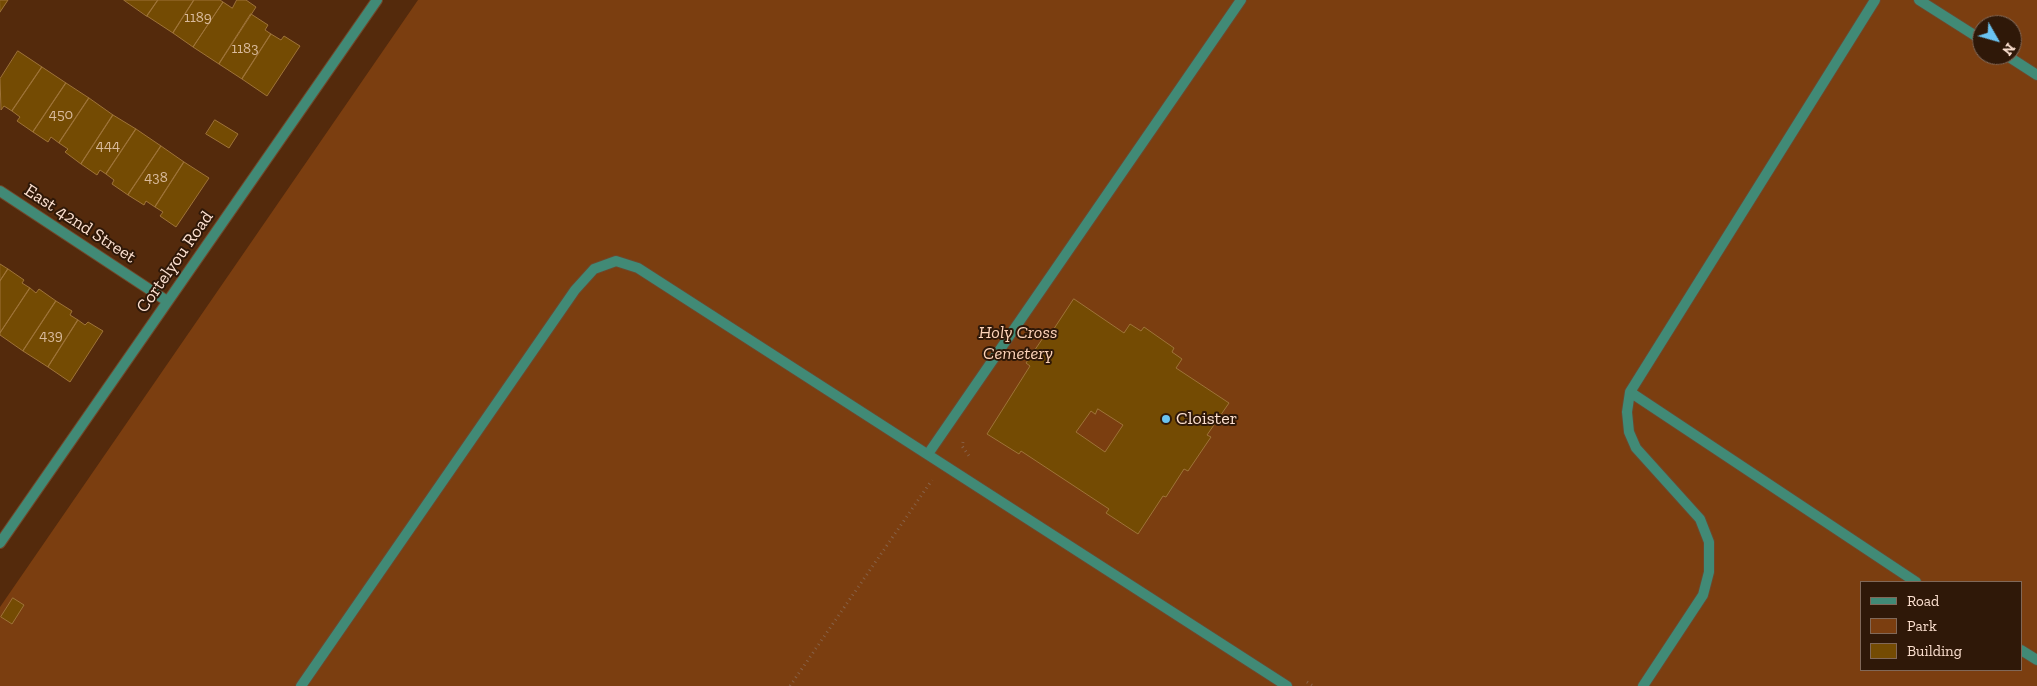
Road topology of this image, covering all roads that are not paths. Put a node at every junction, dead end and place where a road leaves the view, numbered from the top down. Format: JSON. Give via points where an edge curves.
{"nodes":[{"id":1,"x":1241,"y":0,"type":"edge"},
{"id":2,"x":1875,"y":0,"type":"edge"},
{"id":3,"x":1919,"y":0,"type":"edge"},
{"id":4,"x":374,"y":1,"type":"edge"},
{"id":5,"x":1972,"y":34,"type":"edge"},
{"id":6,"x":2022,"y":65,"type":"edge"},
{"id":7,"x":2037,"y":75,"type":"edge"},
{"id":8,"x":0,"y":191,"type":"edge"},
{"id":9,"x":167,"y":301,"type":"junction"},
{"id":10,"x":1630,"y":392,"type":"junction"},
{"id":11,"x":928,"y":454,"type":"junction"},
{"id":12,"x":0,"y":543,"type":"edge"},
{"id":13,"x":1914,"y":581,"type":"edge"},
{"id":14,"x":2022,"y":651,"type":"edge"},
{"id":15,"x":2037,"y":660,"type":"edge"},
{"id":16,"x":301,"y":686,"type":"edge"},
{"id":17,"x":1287,"y":686,"type":"edge"},
{"id":18,"x":1643,"y":686,"type":"edge"}],
"edges":[{"from":1,"to":11,"type":"street"},
{"from":2,"to":10,"type":"street"},
{"from":3,"to":5,"type":"street"},
{"from":4,"to":9,"type":"street","name":"Cortelyou Road"},
{"from":6,"to":7,"type":"street"},
{"from":8,"to":9,"type":"street","name":"East 42nd Street"},
{"from":9,"to":12,"type":"street","name":"Cortelyou Road"},
{"from":10,"to":13,"type":"street"},
{"from":10,"to":18,"type":"street","via":[[1629,432],[1636,448],[1691,507],[1700,519],[1709,542],[1709,572],[1703,595]]},
{"from":11,"to":16,"type":"street","via":[[638,268],[616,261],[594,269],[575,290]]},
{"from":11,"to":17,"type":"street"},
{"from":14,"to":15,"type":"street"}]}
